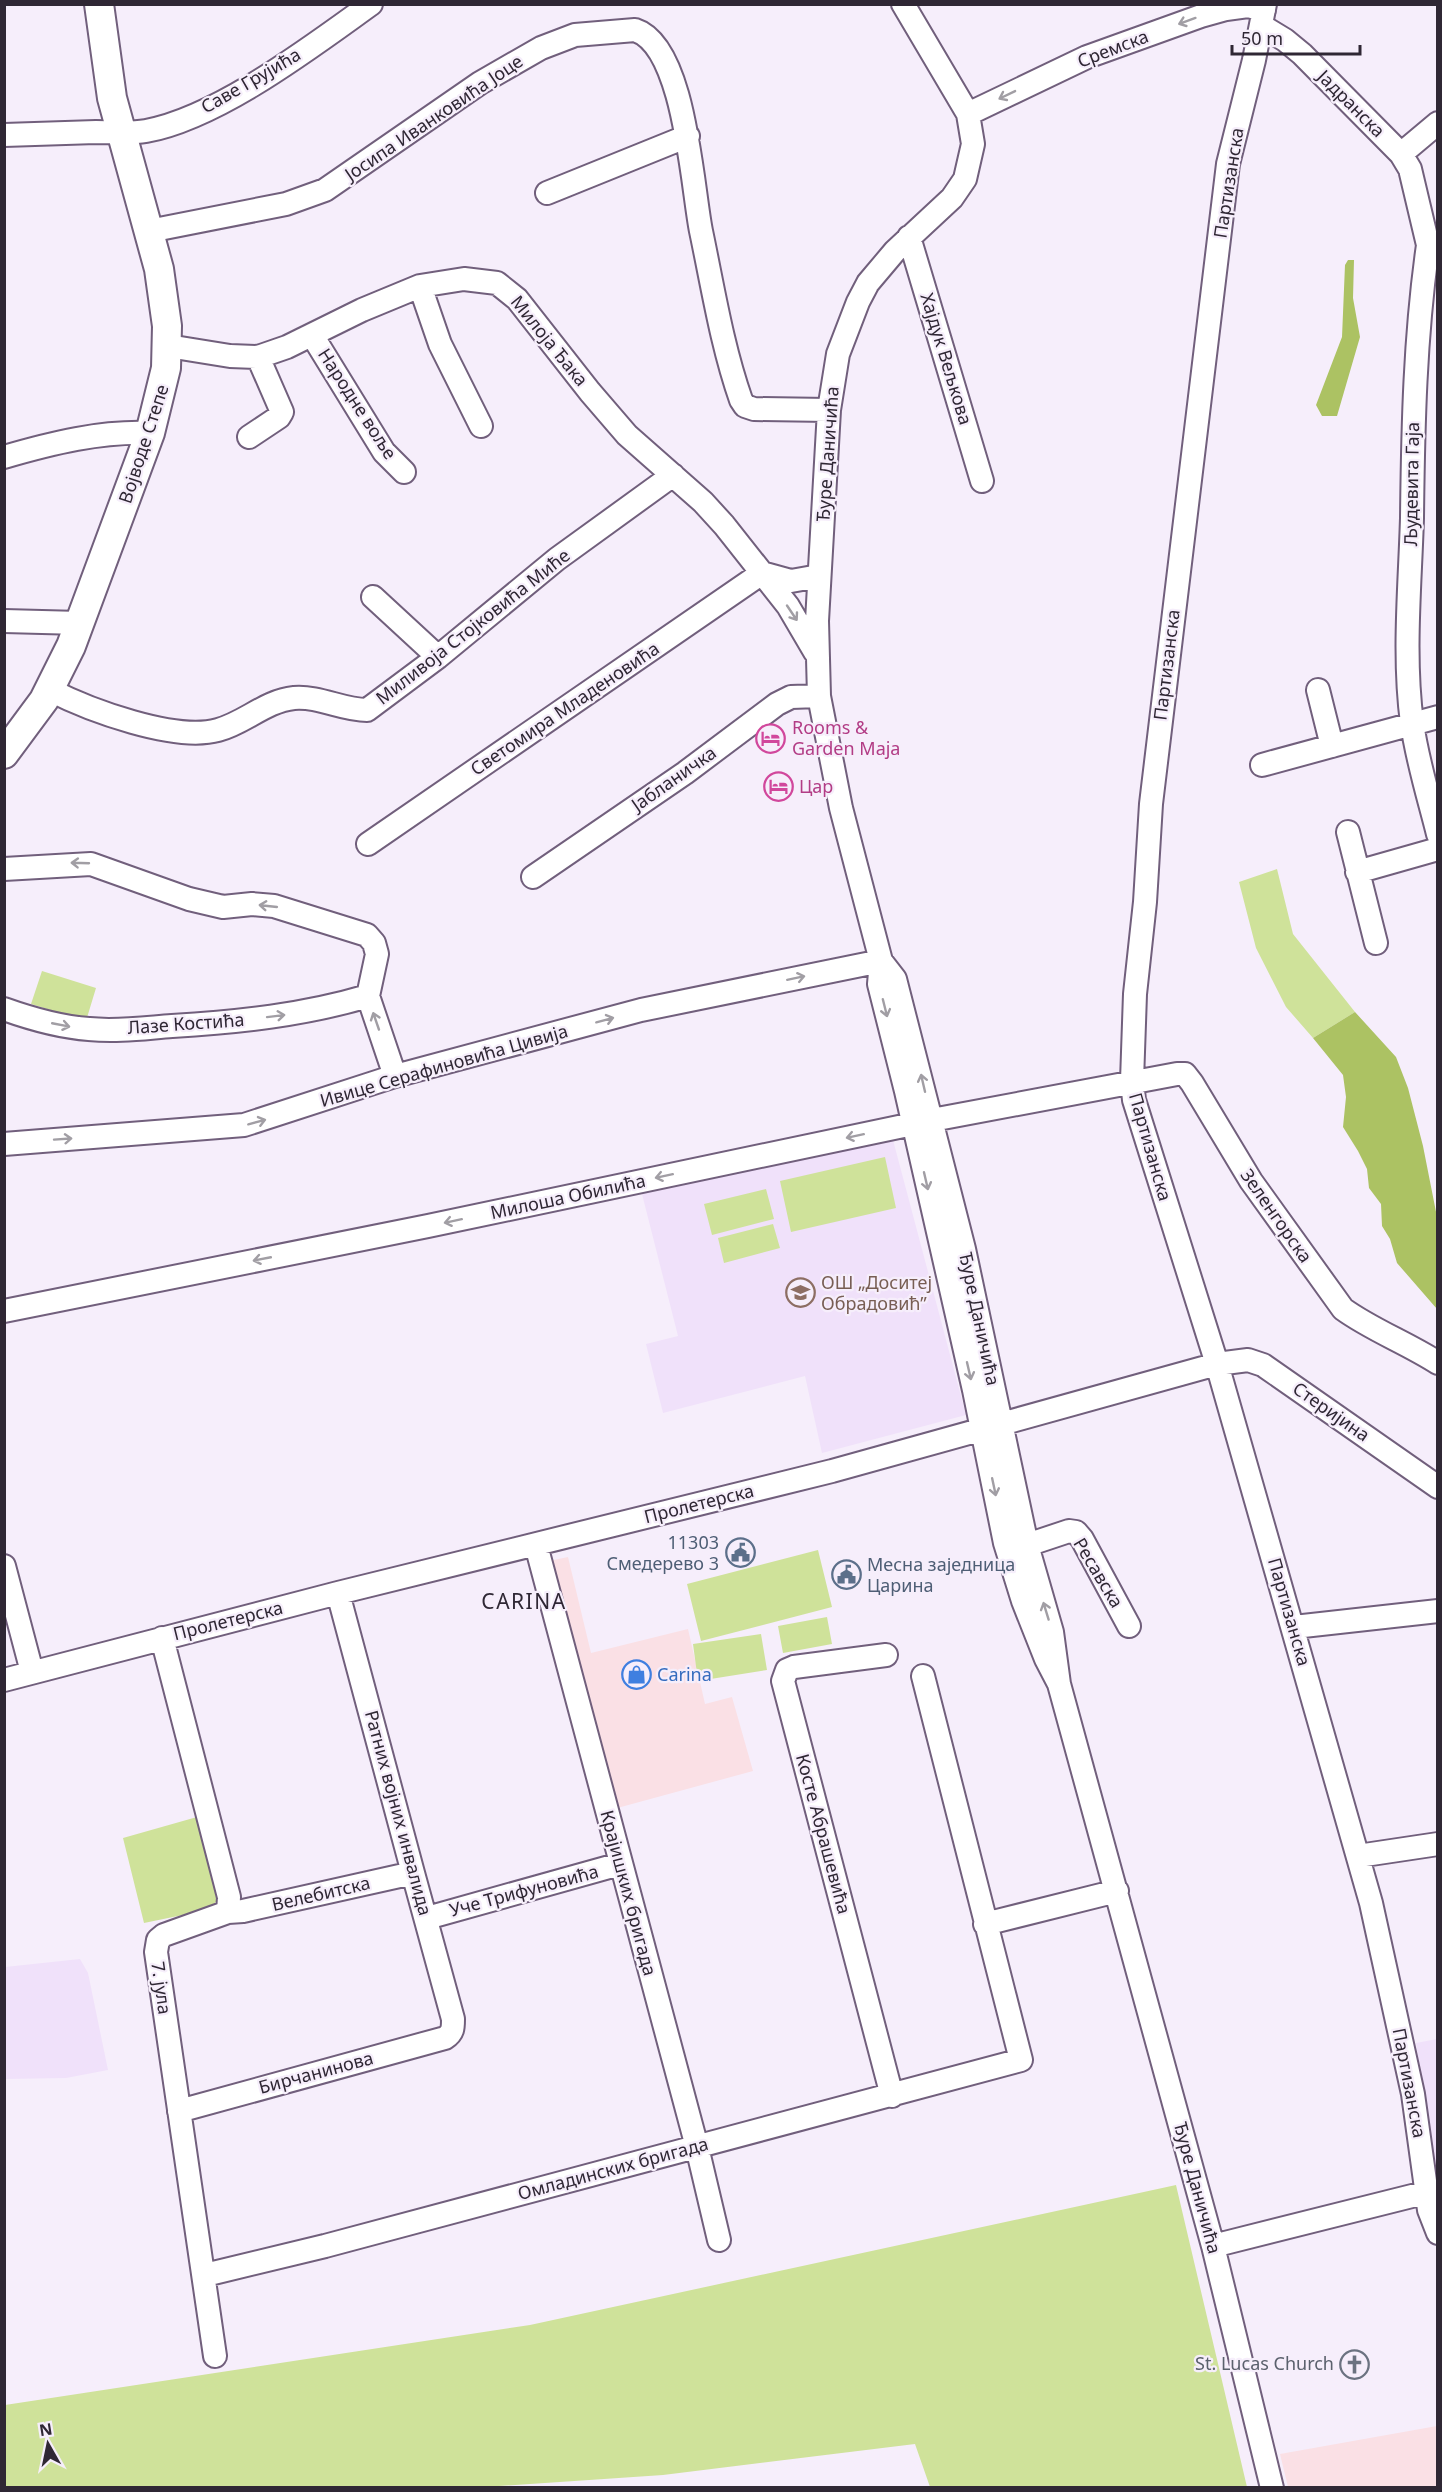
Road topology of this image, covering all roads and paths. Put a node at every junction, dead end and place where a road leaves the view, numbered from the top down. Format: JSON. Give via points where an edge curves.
{"nodes":[{"id":1,"x":99,"y":4,"type":"edge"},
{"id":2,"x":371,"y":4,"type":"edge"},
{"id":3,"x":903,"y":4,"type":"edge"},
{"id":4,"x":1264,"y":14,"type":"edge"},
{"id":5,"x":968,"y":114,"type":"junction"},
{"id":6,"x":1437,"y":123,"type":"edge"},
{"id":7,"x":120,"y":134,"type":"junction"},
{"id":8,"x":4,"y":135,"type":"edge"},
{"id":9,"x":688,"y":136,"type":"junction"},
{"id":10,"x":1401,"y":154,"type":"junction"},
{"id":11,"x":547,"y":193,"type":"dead end"},
{"id":12,"x":149,"y":231,"type":"junction"},
{"id":13,"x":909,"y":237,"type":"junction"},
{"id":14,"x":1433,"y":250,"type":"edge"},
{"id":15,"x":420,"y":286,"type":"junction"},
{"id":16,"x":312,"y":335,"type":"junction"},
{"id":17,"x":168,"y":346,"type":"junction"},
{"id":18,"x":258,"y":357,"type":"junction"},
{"id":19,"x":829,"y":410,"type":"junction"},
{"id":20,"x":481,"y":426,"type":"dead end"},
{"id":21,"x":150,"y":433,"type":"junction"},
{"id":22,"x":249,"y":437,"type":"dead end"},
{"id":23,"x":4,"y":457,"type":"edge"},
{"id":24,"x":404,"y":472,"type":"dead end"},
{"id":25,"x":673,"y":475,"type":"junction"},
{"id":26,"x":982,"y":481,"type":"dead end"},
{"id":27,"x":762,"y":573,"type":"junction"},
{"id":28,"x":819,"y":576,"type":"junction"},
{"id":29,"x":373,"y":597,"type":"dead end"},
{"id":30,"x":4,"y":621,"type":"edge"},
{"id":31,"x":80,"y":623,"type":"junction"},
{"id":32,"x":817,"y":656,"type":"junction"},
{"id":33,"x":438,"y":657,"type":"junction"},
{"id":34,"x":50,"y":690,"type":"junction"},
{"id":35,"x":1318,"y":690,"type":"dead end"},
{"id":36,"x":819,"y":696,"type":"junction"},
{"id":37,"x":1437,"y":717,"type":"edge"},
{"id":38,"x":1412,"y":724,"type":"junction"},
{"id":39,"x":1332,"y":746,"type":"junction"},
{"id":40,"x":4,"y":754,"type":"edge"},
{"id":41,"x":1262,"y":765,"type":"dead end"},
{"id":42,"x":1348,"y":832,"type":"dead end"},
{"id":43,"x":1437,"y":834,"type":"edge"},
{"id":44,"x":368,"y":844,"type":"dead end"},
{"id":45,"x":1437,"y":849,"type":"edge"},
{"id":46,"x":4,"y":869,"type":"edge"},
{"id":47,"x":1357,"y":872,"type":"junction"},
{"id":48,"x":533,"y":877,"type":"dead end"},
{"id":49,"x":1376,"y":943,"type":"dead end"},
{"id":50,"x":881,"y":961,"type":"junction"},
{"id":51,"x":368,"y":996,"type":"junction"},
{"id":52,"x":4,"y":1009,"type":"edge"},
{"id":53,"x":395,"y":1076,"type":"junction"},
{"id":54,"x":1131,"y":1081,"type":"junction"},
{"id":55,"x":922,"y":1122,"type":"junction"},
{"id":56,"x":4,"y":1144,"type":"edge"},
{"id":57,"x":4,"y":1311,"type":"edge"},
{"id":58,"x":1437,"y":1363,"type":"edge"},
{"id":59,"x":1217,"y":1364,"type":"junction"},
{"id":60,"x":992,"y":1427,"type":"junction"},
{"id":61,"x":1437,"y":1487,"type":"edge"},
{"id":62,"x":536,"y":1545,"type":"junction"},
{"id":63,"x":1027,"y":1545,"type":"junction"},
{"id":64,"x":4,"y":1566,"type":"edge"},
{"id":65,"x":338,"y":1593,"type":"junction"},
{"id":66,"x":1437,"y":1611,"type":"edge"},
{"id":67,"x":1129,"y":1626,"type":"dead end"},
{"id":68,"x":1294,"y":1627,"type":"junction"},
{"id":69,"x":162,"y":1638,"type":"junction"},
{"id":70,"x":886,"y":1655,"type":"dead end"},
{"id":71,"x":32,"y":1672,"type":"junction"},
{"id":72,"x":923,"y":1676,"type":"dead end"},
{"id":73,"x":4,"y":1680,"type":"edge"},
{"id":74,"x":1059,"y":1684,"type":"junction"},
{"id":75,"x":1437,"y":1844,"type":"edge"},
{"id":76,"x":1358,"y":1856,"type":"junction"},
{"id":77,"x":620,"y":1864,"type":"junction"},
{"id":78,"x":412,"y":1873,"type":"junction"},
{"id":79,"x":1117,"y":1890,"type":"junction"},
{"id":80,"x":228,"y":1912,"type":"junction"},
{"id":81,"x":427,"y":1918,"type":"junction"},
{"id":82,"x":985,"y":1924,"type":"junction"},
{"id":83,"x":451,"y":2034,"type":"joint"},
{"id":84,"x":892,"y":2096,"type":"junction"},
{"id":85,"x":179,"y":2111,"type":"junction"},
{"id":86,"x":697,"y":2147,"type":"junction"},
{"id":87,"x":1428,"y":2192,"type":"junction"},
{"id":88,"x":1437,"y":2233,"type":"edge"},
{"id":89,"x":719,"y":2240,"type":"dead end"},
{"id":90,"x":1213,"y":2246,"type":"junction"},
{"id":91,"x":205,"y":2275,"type":"junction"},
{"id":92,"x":215,"y":2356,"type":"dead end"},
{"id":93,"x":1272,"y":2487,"type":"edge"}],
"edges":[{"from":1,"to":7,"type":"main road","name":"Војводе Степе"},
{"from":2,"to":7,"type":"street","name":"Саве Грујића","via":[[237,94],[175,122]]},
{"from":3,"to":5,"type":"street","name":"Ђуре Даничића"},
{"from":4,"to":5,"type":"street","name":"Сремска","one_way":true,"via":[[1248,6],[1201,16],[1087,57]]},
{"from":4,"to":10,"type":"street","name":"Јадранска","via":[[1285,40]]},
{"from":4,"to":54,"type":"street","name":"Партизанска","via":[[1228,164],[1151,804]]},
{"from":5,"to":13,"type":"street","name":"Ђуре Даничића","via":[[973,144],[965,179],[952,198]]},
{"from":6,"to":10,"type":"street"},
{"from":7,"to":8,"type":"street","name":"Саве Грујића"},
{"from":7,"to":12,"type":"main road","name":"Војводе Степе"},
{"from":9,"to":11,"type":"street"},
{"from":9,"to":12,"type":"street","name":"Јосипа Иванковића Јоце","via":[[675,89],[657,50],[644,33],[612,30],[575,35],[541,48],[480,83],[325,190],[286,204]]},
{"from":9,"to":19,"type":"street","name":"Јосипа Иванковића Јоце","via":[[700,229],[741,400],[754,410]]},
{"from":10,"to":14,"type":"street","via":[[1410,169]]},
{"from":12,"to":17,"type":"main road","name":"Војводе Степе","via":[[162,287]]},
{"from":13,"to":19,"type":"street","name":"Ђуре Даничића","via":[[882,264],[858,302],[838,354]]},
{"from":13,"to":26,"type":"street","name":"Хајдук Вељкова"},
{"from":14,"to":38,"type":"street","name":"Људевита Гаја","via":[[1420,297],[1412,433],[1408,600]]},
{"from":15,"to":16,"type":"street","name":"Милоја Ђака"},
{"from":15,"to":20,"type":"street","via":[[440,344]]},
{"from":15,"to":25,"type":"street","name":"Милоја Ђака","via":[[474,279],[497,283],[508,291],[607,413]]},
{"from":16,"to":18,"type":"street","name":"Милоја Ђака"},
{"from":16,"to":24,"type":"street","name":"Народне воље","via":[[384,452]]},
{"from":17,"to":18,"type":"street","name":"Милоја Ђака"},
{"from":17,"to":21,"type":"main road","name":"Војводе Степе","via":[[164,385]]},
{"from":18,"to":22,"type":"street","via":[[282,412]]},
{"from":19,"to":28,"type":"street","name":"Ђуре Даничића"},
{"from":21,"to":23,"type":"street","via":[[102,434]]},
{"from":21,"to":31,"type":"main road","name":"Војводе Степе"},
{"from":25,"to":27,"type":"street","name":"Милоја Ђака","via":[[703,502]]},
{"from":25,"to":33,"type":"street","name":"Миливоја Стојковића Миће","via":[[557,559]]},
{"from":27,"to":28,"type":"street","via":[[791,581]]},
{"from":27,"to":32,"type":"street","name":"Милоја Ђака","one_way":true,"via":[[788,606]]},
{"from":27,"to":44,"type":"street","name":"Светомира Младеновића"},
{"from":28,"to":32,"type":"street","name":"Ђуре Даничића"},
{"from":29,"to":33,"type":"street"},
{"from":30,"to":31,"type":"street"},
{"from":31,"to":34,"type":"main road","name":"Војводе Степе"},
{"from":32,"to":36,"type":"street","name":"Ђуре Даничића"},
{"from":33,"to":34,"type":"street","name":"Миливоја Стојковића Миће","via":[[366,710],[295,698],[267,705],[218,730],[203,732],[134,722]]},
{"from":34,"to":40,"type":"main road","name":"Војводе Степе"},
{"from":35,"to":39,"type":"street"},
{"from":36,"to":48,"type":"street","name":"Јабланичка","via":[[791,697],[777,704],[685,773]]},
{"from":36,"to":50,"type":"street","name":"Ђуре Даничића","via":[[839,797]]},
{"from":37,"to":38,"type":"street"},
{"from":38,"to":39,"type":"street"},
{"from":38,"to":43,"type":"street","name":"Људевита Гаја"},
{"from":39,"to":41,"type":"street"},
{"from":42,"to":47,"type":"street"},
{"from":45,"to":47,"type":"street"},
{"from":51,"to":46,"type":"street","one_way":true,"via":[[377,954],[367,935],[350,928],[274,906],[223,907],[189,899],[91,864]]},
{"from":47,"to":49,"type":"street"},
{"from":53,"to":50,"type":"street","name":"Ивице Серафиновића Цивија","one_way":true,"via":[[641,1010]]},
{"from":50,"to":55,"type":"street","name":"Ђуре Даничића","via":[[896,979]]},
{"from":52,"to":51,"type":"street","name":"Лазе Костића","one_way":true,"via":[[90,1030],[125,1029],[291,1014]]},
{"from":53,"to":51,"type":"street","one_way":true},
{"from":56,"to":53,"type":"street","name":"Ивице Серафиновића Цивија","one_way":true,"via":[[244,1125]]},
{"from":54,"to":55,"type":"street","name":"Милоша Обилића"},
{"from":54,"to":58,"type":"street","name":"Зеленгорска","via":[[1185,1074],[1251,1181],[1343,1309]]},
{"from":54,"to":59,"type":"street","name":"Партизанска"},
{"from":55,"to":57,"type":"street","name":"Милоша Обилића","one_way":true},
{"from":55,"to":60,"type":"street","name":"Ђуре Даничића"},
{"from":59,"to":60,"type":"street","name":"Пролетерска"},
{"from":59,"to":61,"type":"street","name":"Стеријина","via":[[1248,1360],[1263,1365]]},
{"from":59,"to":68,"type":"street","name":"Партизанска"},
{"from":60,"to":62,"type":"street","name":"Пролетерска"},
{"from":60,"to":63,"type":"street","name":"Ђуре Даничића"},
{"from":60,"to":74,"type":"street","name":"Ђуре Даничића","one_way":true,"via":[[1010,1563]]},
{"from":62,"to":65,"type":"street","name":"Пролетерска"},
{"from":62,"to":77,"type":"street","name":"Крајишких бригада"},
{"from":63,"to":67,"type":"street","name":"Ресавска","via":[[1068,1531],[1076,1532]]},
{"from":74,"to":63,"type":"street","name":"Ђуре Даничића","one_way":true,"via":[[1052,1632]]},
{"from":64,"to":71,"type":"street"},
{"from":65,"to":69,"type":"street","name":"Пролетерска"},
{"from":65,"to":78,"type":"street","name":"Ратних војних инвалида"},
{"from":66,"to":68,"type":"street"},
{"from":68,"to":76,"type":"street","name":"Партизанска"},
{"from":69,"to":71,"type":"street","name":"Пролетерска"},
{"from":69,"to":80,"type":"street","via":[[227,1887]]},
{"from":70,"to":84,"type":"street","name":"Косте Абрашевића","via":[[794,1667],[787,1670],[783,1681]]},
{"from":71,"to":73,"type":"street","name":"Пролетерска"},
{"from":72,"to":82,"type":"street"},
{"from":74,"to":79,"type":"street","name":"Ђуре Даничића"},
{"from":75,"to":76,"type":"street"},
{"from":76,"to":87,"type":"street","name":"Партизанска","via":[[1413,2094]]},
{"from":77,"to":81,"type":"street","name":"Уче Трифуновића"},
{"from":77,"to":86,"type":"street","name":"Крајишких бригада"},
{"from":78,"to":80,"type":"street","name":"Велебитска"},
{"from":78,"to":81,"type":"street","name":"Ратних војних инвалида"},
{"from":79,"to":82,"type":"street"},
{"from":79,"to":90,"type":"street","name":"Ђуре Даничића"},
{"from":80,"to":85,"type":"street","name":"7. јула","via":[[171,1931],[156,1945]]},
{"from":81,"to":83,"type":"street","name":"Ратних војних инвалида","via":[[453,2019]]},
{"from":82,"to":84,"type":"street","name":"Омладинских бригада","via":[[1021,2060]]},
{"from":83,"to":85,"type":"street","name":"Бирчанинова"},
{"from":84,"to":86,"type":"street","name":"Омладинских бригада"},
{"from":85,"to":91,"type":"street","name":"7. јула"},
{"from":86,"to":89,"type":"street","name":"Крајишких бригада"},
{"from":86,"to":91,"type":"street","name":"Омладинских бригада"},
{"from":87,"to":88,"type":"street","name":"Партизанска"},
{"from":87,"to":90,"type":"street"},
{"from":90,"to":93,"type":"street","name":"Ђуре Даничића"},
{"from":91,"to":92,"type":"street","name":"7. јула"}]}
